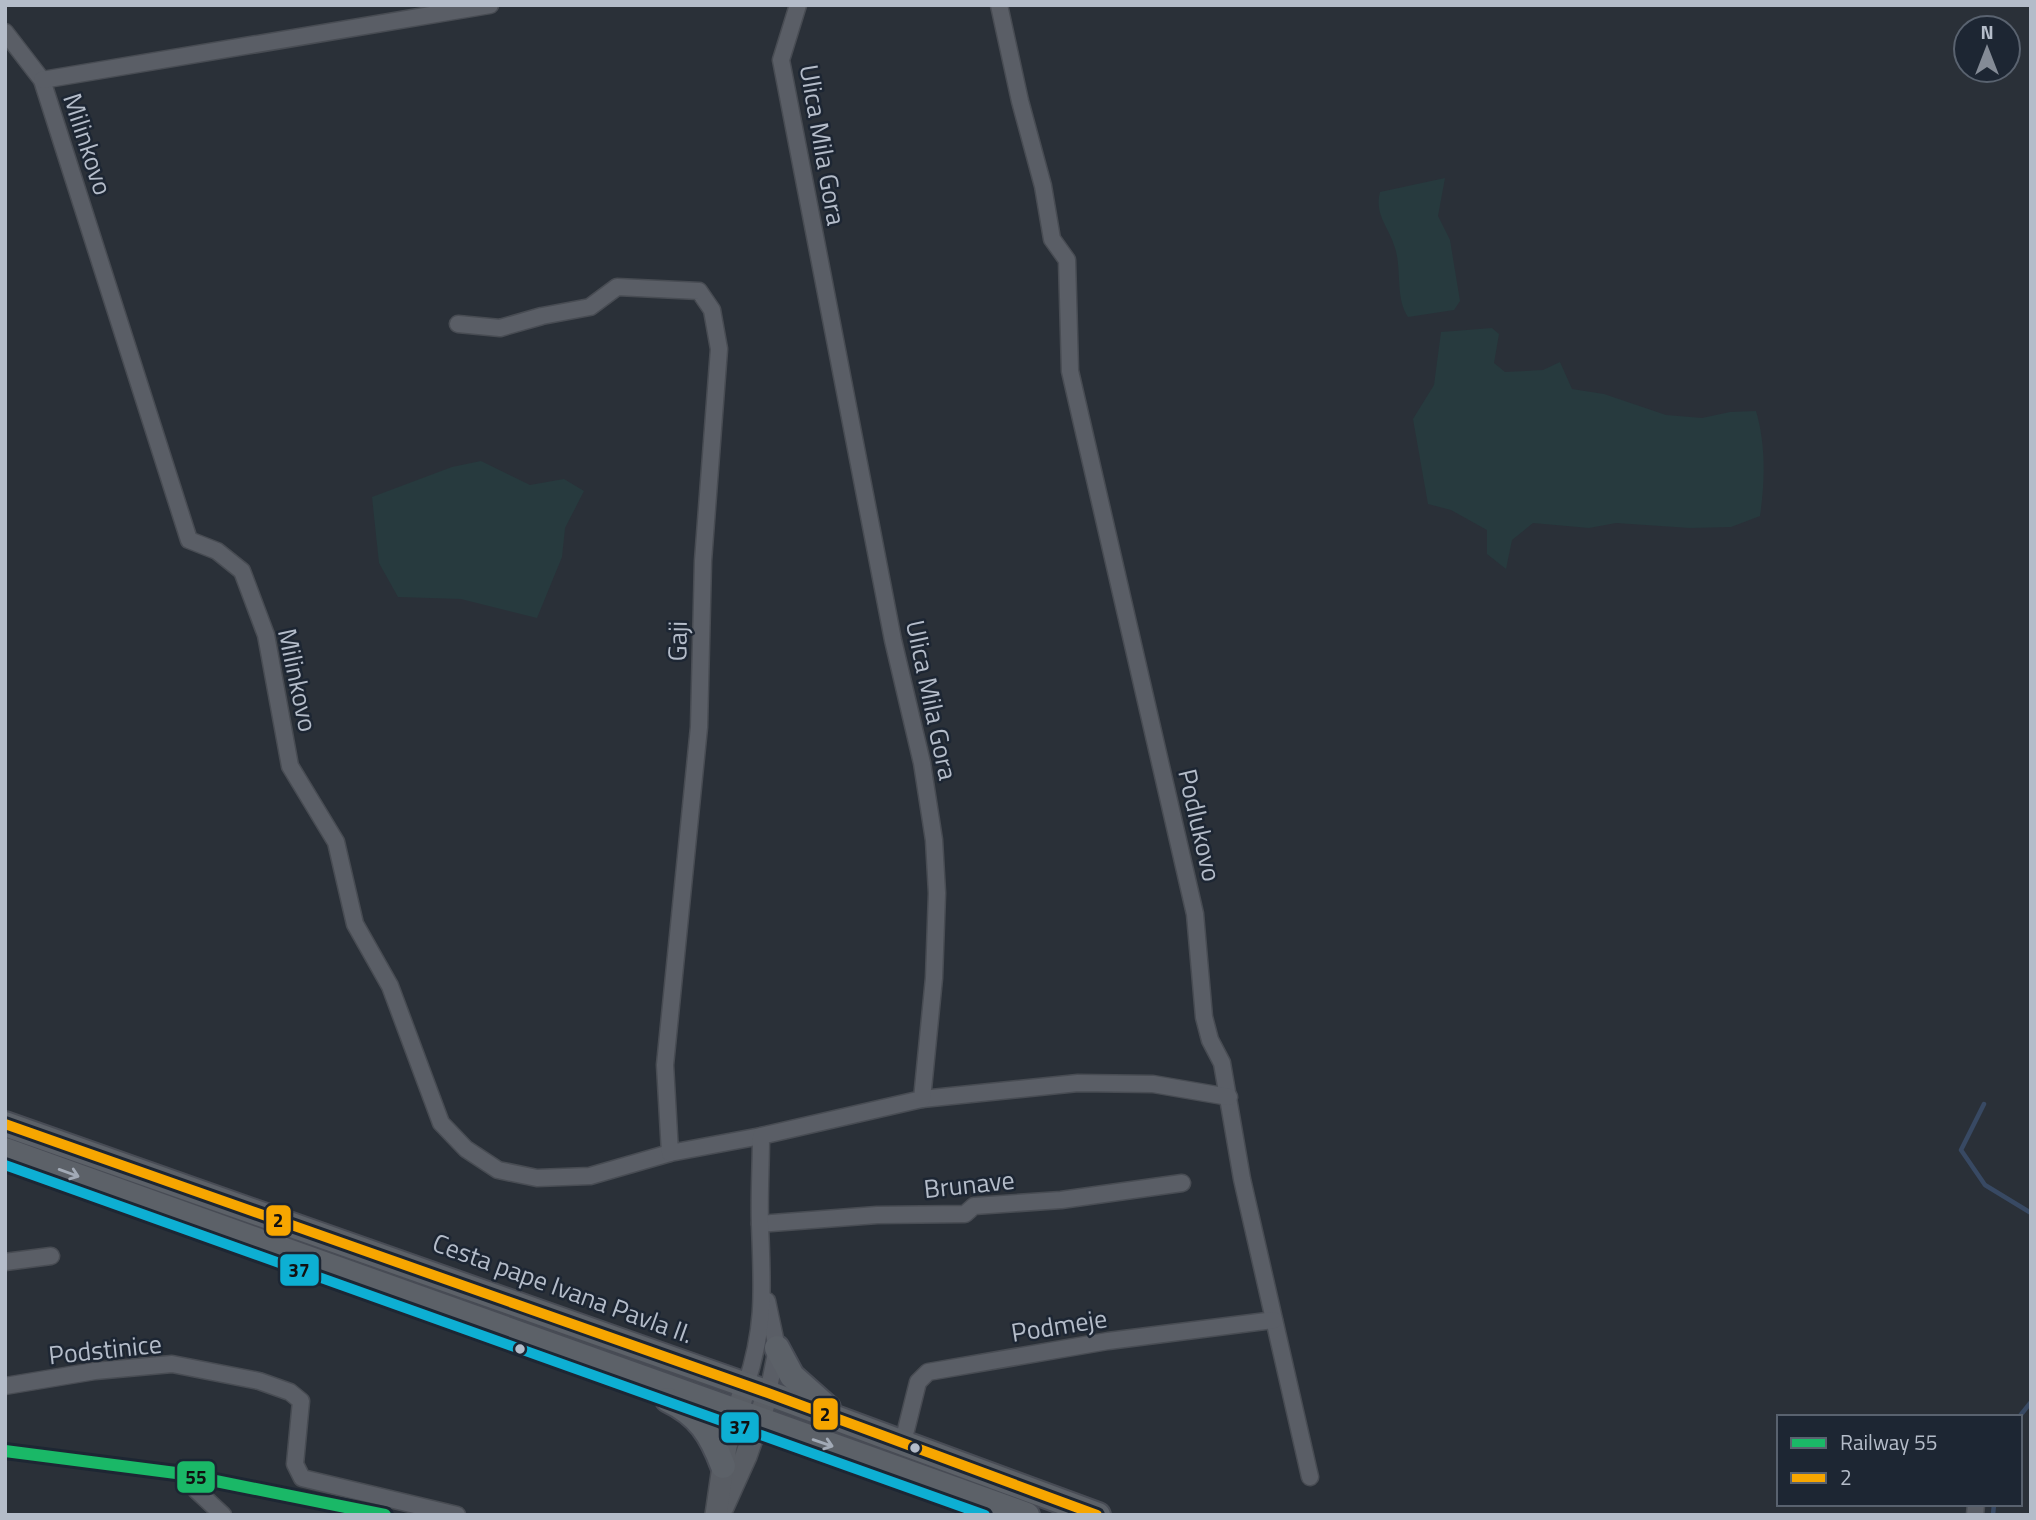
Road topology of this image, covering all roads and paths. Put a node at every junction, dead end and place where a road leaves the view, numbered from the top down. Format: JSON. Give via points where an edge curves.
{"nodes":[{"id":1,"x":490,"y":5,"type":"edge"},
{"id":2,"x":798,"y":5,"type":"edge"},
{"id":3,"x":999,"y":5,"type":"edge"},
{"id":4,"x":5,"y":32,"type":"edge"},
{"id":5,"x":42,"y":80,"type":"junction"},
{"id":6,"x":458,"y":324,"type":"dead end"},
{"id":7,"x":1229,"y":1097,"type":"junction"},
{"id":8,"x":922,"y":1099,"type":"junction"},
{"id":9,"x":5,"y":1124,"type":"edge"},
{"id":10,"x":761,"y":1136,"type":"junction"},
{"id":11,"x":5,"y":1150,"type":"edge"},
{"id":12,"x":670,"y":1153,"type":"junction"},
{"id":13,"x":1182,"y":1183,"type":"dead end"},
{"id":14,"x":760,"y":1224,"type":"junction"},
{"id":15,"x":51,"y":1256,"type":"dead end"},
{"id":16,"x":5,"y":1262,"type":"edge"},
{"id":17,"x":764,"y":1289,"type":"junction"},
{"id":18,"x":1274,"y":1320,"type":"junction"},
{"id":19,"x":777,"y":1348,"type":"junction"},
{"id":20,"x":647,"y":1381,"type":"junction"},
{"id":21,"x":5,"y":1386,"type":"edge"},
{"id":22,"x":757,"y":1389,"type":"junction"},
{"id":23,"x":748,"y":1416,"type":"junction"},
{"id":24,"x":842,"y":1419,"type":"junction"},
{"id":25,"x":903,"y":1442,"type":"junction"},
{"id":26,"x":723,"y":1466,"type":"junction"},
{"id":27,"x":1310,"y":1477,"type":"dead end"},
{"id":28,"x":196,"y":1490,"type":"dead end"},
{"id":29,"x":223,"y":1515,"type":"edge"},
{"id":30,"x":457,"y":1515,"type":"edge"},
{"id":31,"x":717,"y":1515,"type":"edge"},
{"id":32,"x":1027,"y":1515,"type":"edge"},
{"id":33,"x":1098,"y":1515,"type":"edge"}],
"edges":[{"from":1,"to":5,"type":"street"},
{"from":2,"to":8,"type":"street","name":"Ulica Mila Gora","via":[[781,60],[934,840],[934,978]]},
{"from":3,"to":7,"type":"street","name":"Podlukovo","via":[[1052,239],[1067,260],[1070,371],[1195,914],[1210,1040],[1222,1063]]},
{"from":4,"to":5,"type":"street","name":"Milinkovo"},
{"from":5,"to":12,"type":"street","name":"Milinkovo","via":[[189,540],[217,551],[242,571],[266,635],[290,766],[336,842],[355,924],[390,986],[441,1123],[466,1149],[498,1170],[537,1178],[590,1176]]},
{"from":6,"to":12,"type":"street","name":"Gaji","via":[[500,328],[590,307],[617,287],[699,290],[712,310],[719,349],[703,561],[699,727],[665,1065]]},
{"from":7,"to":8,"type":"street","via":[[1153,1084],[1078,1083]]},
{"from":7,"to":18,"type":"street","name":"Podlukovo"},
{"from":8,"to":10,"type":"street"},
{"from":9,"to":22,"type":"main road","name":"Cesta pape Ivana Pavla II."},
{"from":10,"to":12,"type":"street"},
{"from":10,"to":14,"type":"street"},
{"from":11,"to":20,"type":"main road","one_way":true},
{"from":13,"to":14,"type":"street","name":"Brunave","via":[[1061,1200],[974,1206],[965,1213]]},
{"from":14,"to":17,"type":"street"},
{"from":15,"to":16,"type":"street"},
{"from":17,"to":19,"type":"street"},
{"from":17,"to":22,"type":"street"},
{"from":18,"to":25,"type":"street","name":"Podmeje","via":[[1108,1341],[928,1372],[918,1382]]},
{"from":18,"to":27,"type":"street","name":"Podlukovo"},
{"from":19,"to":22,"type":"street"},
{"from":19,"to":24,"type":"main road","via":[[792,1376]]},
{"from":20,"to":23,"type":"main road"},
{"from":20,"to":26,"type":"main road","via":[[701,1422]]},
{"from":21,"to":30,"type":"street","name":"Podstinice","via":[[172,1364],[259,1381],[290,1392],[300,1401],[295,1464],[302,1478]]},
{"from":22,"to":23,"type":"street"},
{"from":22,"to":24,"type":"main road","name":"Cesta pape Ivana Pavla II."},
{"from":23,"to":26,"type":"street"},
{"from":23,"to":31,"type":"street","via":[[736,1481]]},
{"from":23,"to":32,"type":"main road","one_way":true},
{"from":24,"to":25,"type":"main road","name":"Cesta pape Ivana Pavla II."},
{"from":25,"to":33,"type":"main road","name":"Cesta pape Ivana Pavla II."},
{"from":26,"to":31,"type":"street"},
{"from":28,"to":29,"type":"street"}]}
